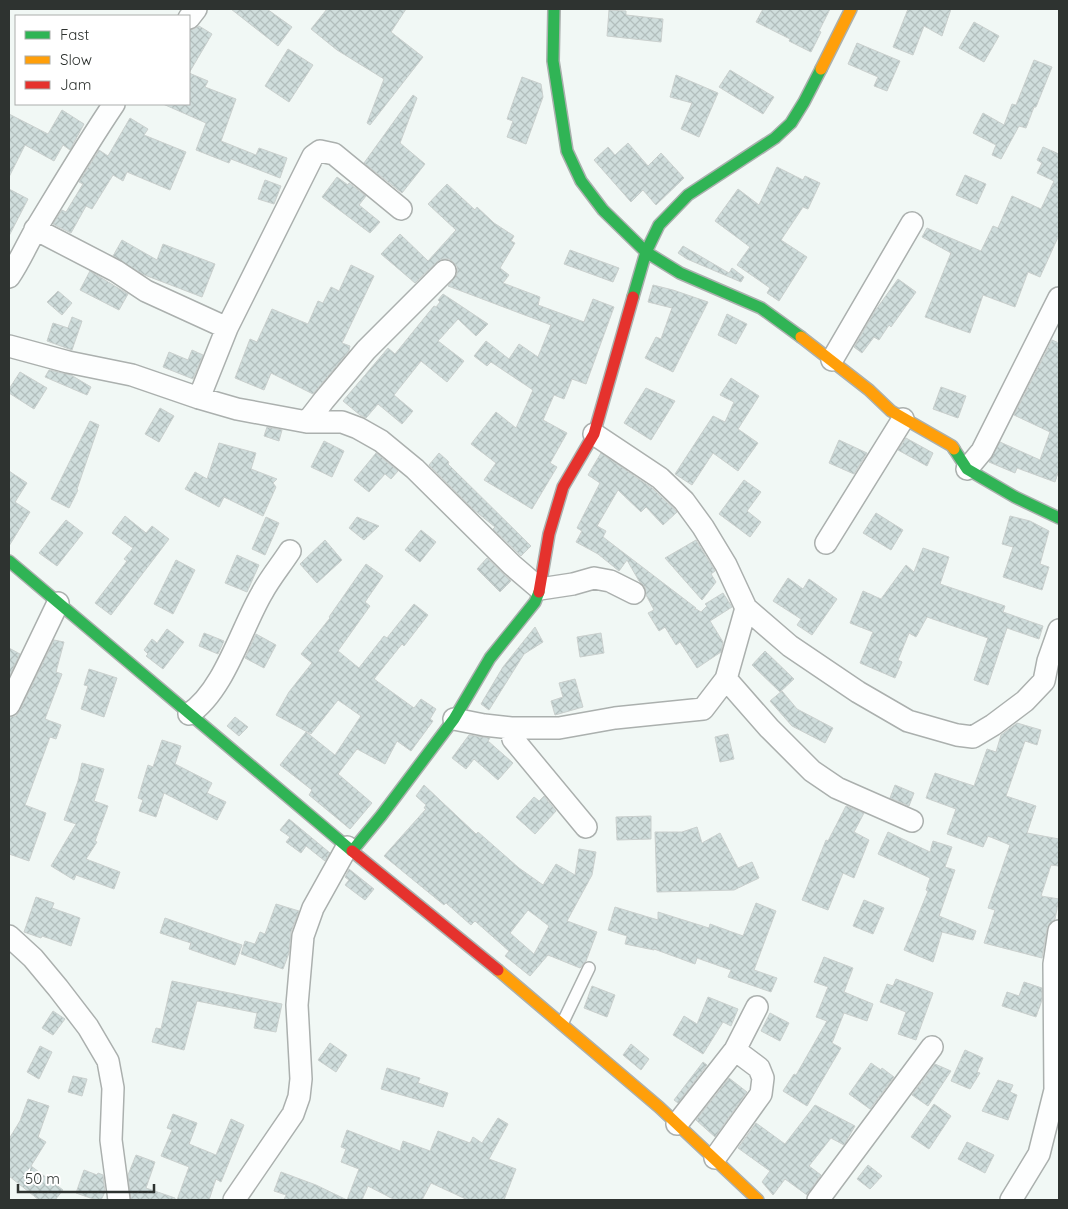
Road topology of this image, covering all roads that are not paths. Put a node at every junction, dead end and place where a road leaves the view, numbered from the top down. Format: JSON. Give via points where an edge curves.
{"nodes":[{"id":1,"x":537,"y":9,"type":"edge"},
{"id":2,"x":851,"y":9,"type":"edge"},
{"id":3,"x":554,"y":16,"type":"edge"},
{"id":4,"x":113,"y":105,"type":"edge"},
{"id":5,"x":401,"y":209,"type":"dead end"},
{"id":6,"x":912,"y":223,"type":"dead end"},
{"id":7,"x":35,"y":229,"type":"junction"},
{"id":8,"x":646,"y":252,"type":"junction"},
{"id":9,"x":445,"y":271,"type":"dead end"},
{"id":10,"x":9,"y":277,"type":"edge"},
{"id":11,"x":1059,"y":298,"type":"edge"},
{"id":12,"x":227,"y":328,"type":"junction"},
{"id":13,"x":1052,"y":329,"type":"edge"},
{"id":14,"x":9,"y":346,"type":"edge"},
{"id":15,"x":832,"y":360,"type":"junction"},
{"id":16,"x":199,"y":398,"type":"junction"},
{"id":17,"x":902,"y":419,"type":"junction"},
{"id":18,"x":307,"y":422,"type":"junction"},
{"id":19,"x":594,"y":434,"type":"junction"},
{"id":20,"x":968,"y":469,"type":"junction"},
{"id":21,"x":1059,"y":518,"type":"edge"},
{"id":22,"x":826,"y":543,"type":"dead end"},
{"id":23,"x":290,"y":551,"type":"dead end"},
{"id":24,"x":9,"y":561,"type":"edge"},
{"id":25,"x":540,"y":590,"type":"junction"},
{"id":26,"x":634,"y":593,"type":"dead end"},
{"id":27,"x":58,"y":603,"type":"junction"},
{"id":28,"x":746,"y":608,"type":"junction"},
{"id":29,"x":1059,"y":630,"type":"edge"},
{"id":30,"x":726,"y":678,"type":"junction"},
{"id":31,"x":1052,"y":684,"type":"edge"},
{"id":32,"x":9,"y":705,"type":"edge"},
{"id":33,"x":189,"y":714,"type":"junction"},
{"id":34,"x":454,"y":719,"type":"junction"},
{"id":35,"x":511,"y":728,"type":"junction"},
{"id":36,"x":912,"y":821,"type":"dead end"},
{"id":37,"x":586,"y":827,"type":"dead end"},
{"id":38,"x":350,"y":849,"type":"junction"},
{"id":39,"x":1059,"y":931,"type":"edge"},
{"id":40,"x":9,"y":936,"type":"edge"},
{"id":41,"x":589,"y":968,"type":"dead end"},
{"id":42,"x":757,"y":1007,"type":"dead end"},
{"id":43,"x":562,"y":1024,"type":"junction"},
{"id":44,"x":932,"y":1047,"type":"dead end"},
{"id":45,"x":735,"y":1050,"type":"junction"},
{"id":46,"x":1057,"y":1091,"type":"edge"},
{"id":47,"x":678,"y":1124,"type":"junction"},
{"id":48,"x":716,"y":1158,"type":"junction"},
{"id":49,"x":119,"y":1200,"type":"edge"},
{"id":50,"x":234,"y":1200,"type":"edge"},
{"id":51,"x":758,"y":1200,"type":"edge"},
{"id":52,"x":818,"y":1200,"type":"edge"},
{"id":53,"x":1010,"y":1200,"type":"edge"}],
"edges":[{"from":1,"to":3,"type":"street"},
{"from":2,"to":8,"type":"street","via":[[791,123],[767,143],[688,195],[659,225]]},
{"from":3,"to":8,"type":"street","via":[[553,61],[567,150],[581,181],[603,210]]},
{"from":4,"to":7,"type":"street"},
{"from":5,"to":12,"type":"street","via":[[334,154],[320,151],[313,156]]},
{"from":6,"to":15,"type":"street"},
{"from":7,"to":10,"type":"street"},
{"from":7,"to":12,"type":"street","via":[[146,290]]},
{"from":8,"to":15,"type":"street","via":[[680,273],[760,308]]},
{"from":8,"to":19,"type":"street"},
{"from":9,"to":18,"type":"street","via":[[366,350]]},
{"from":11,"to":13,"type":"street"},
{"from":12,"to":16,"type":"street"},
{"from":13,"to":20,"type":"street","via":[[982,451]]},
{"from":14,"to":16,"type":"street","via":[[132,376]]},
{"from":15,"to":17,"type":"street"},
{"from":16,"to":18,"type":"street"},
{"from":17,"to":20,"type":"street","via":[[952,446]]},
{"from":17,"to":22,"type":"street"},
{"from":18,"to":25,"type":"street","via":[[342,422],[382,441]]},
{"from":19,"to":25,"type":"street","via":[[563,487]]},
{"from":19,"to":28,"type":"street","via":[[660,478],[684,501],[726,565]]},
{"from":20,"to":21,"type":"street"},
{"from":23,"to":33,"type":"street","via":[[262,593],[219,680],[198,708]]},
{"from":24,"to":27,"type":"street"},
{"from":25,"to":26,"type":"street","via":[[594,578],[610,581]]},
{"from":25,"to":34,"type":"street","via":[[535,602],[490,658]]},
{"from":27,"to":32,"type":"street"},
{"from":27,"to":33,"type":"street"},
{"from":28,"to":30,"type":"street"},
{"from":28,"to":31,"type":"street","via":[[790,646],[858,692],[908,721],[937,730],[973,736]]},
{"from":29,"to":31,"type":"street","via":[[1048,661]]},
{"from":30,"to":35,"type":"street","via":[[703,709],[615,718],[559,728]]},
{"from":30,"to":36,"type":"street","via":[[812,771],[837,788]]},
{"from":33,"to":38,"type":"street"},
{"from":34,"to":35,"type":"street"},
{"from":34,"to":38,"type":"street","via":[[381,816]]},
{"from":35,"to":37,"type":"street","via":[[513,739]]},
{"from":38,"to":43,"type":"street"},
{"from":38,"to":50,"type":"street","via":[[313,908],[304,936],[297,1005],[299,1097],[293,1114]]},
{"from":39,"to":46,"type":"street","via":[[1054,973]]},
{"from":40,"to":49,"type":"street","via":[[58,988],[88,1027],[108,1061],[113,1088],[111,1140]]},
{"from":41,"to":43,"type":"lane"},
{"from":42,"to":45,"type":"street"},
{"from":43,"to":47,"type":"street"},
{"from":44,"to":52,"type":"street"},
{"from":45,"to":47,"type":"street"},
{"from":45,"to":48,"type":"street","via":[[759,1068],[763,1078],[760,1094]]},
{"from":46,"to":53,"type":"street","via":[[1039,1154]]},
{"from":47,"to":48,"type":"street"},
{"from":48,"to":51,"type":"street"}]}
